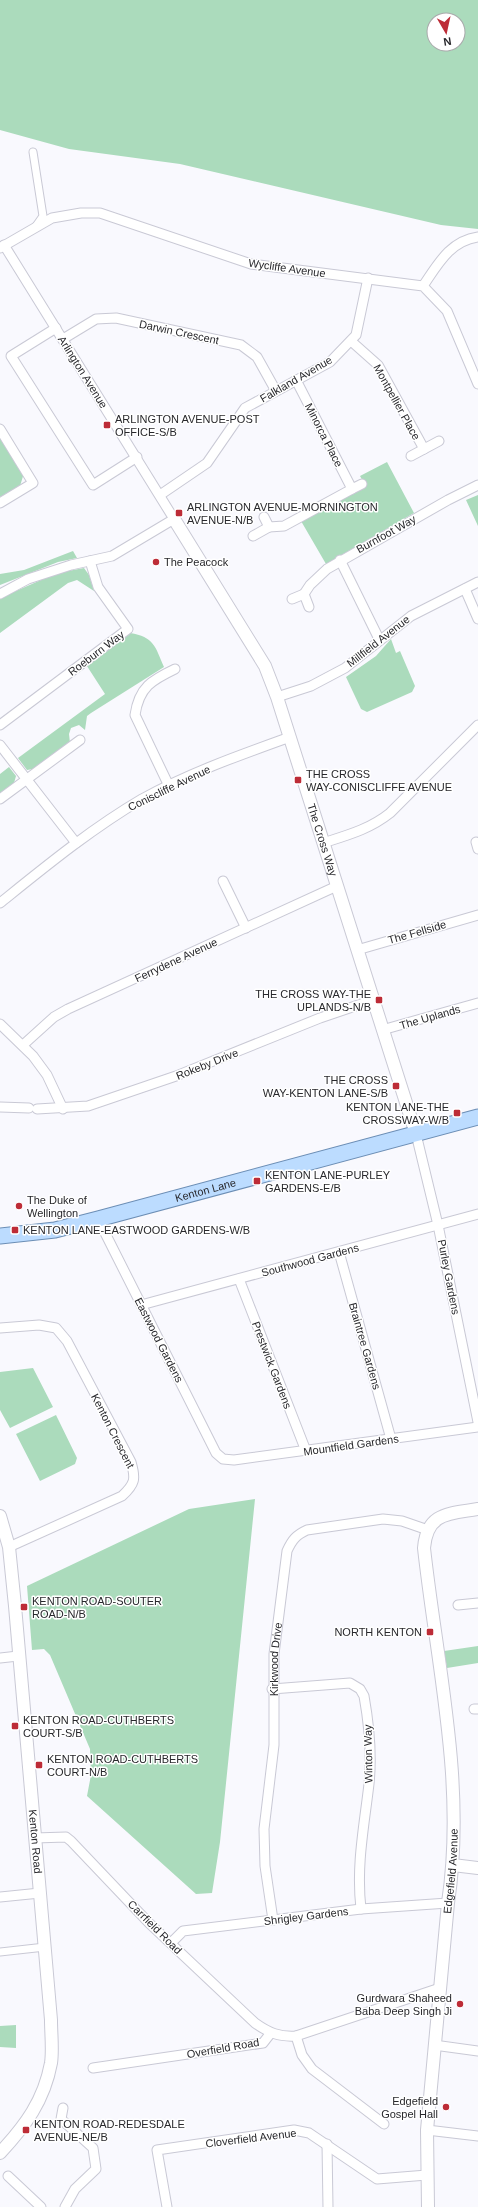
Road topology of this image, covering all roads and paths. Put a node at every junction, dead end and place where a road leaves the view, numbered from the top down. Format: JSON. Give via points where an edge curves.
{"nodes":[{"id":1,"x":32,"y":152,"type":"dead end"},
{"id":2,"x":35,"y":228,"type":"junction"},
{"id":3,"x":478,"y":237,"type":"edge"},
{"id":4,"x":2,"y":247,"type":"edge"},
{"id":5,"x":368,"y":278,"type":"junction"},
{"id":6,"x":423,"y":286,"type":"junction"},
{"id":7,"x":56,"y":328,"type":"junction"},
{"id":8,"x":63,"y":339,"type":"junction"},
{"id":9,"x":351,"y":341,"type":"junction"},
{"id":10,"x":296,"y":380,"type":"junction"},
{"id":11,"x":478,"y":384,"type":"edge"},
{"id":12,"x":276,"y":391,"type":"junction"},
{"id":13,"x":0,"y":429,"type":"edge"},
{"id":14,"x":439,"y":441,"type":"dead end"},
{"id":15,"x":424,"y":449,"type":"junction"},
{"id":16,"x":411,"y":456,"type":"dead end"},
{"id":17,"x":137,"y":457,"type":"junction"},
{"id":18,"x":362,"y":484,"type":"dead end"},
{"id":19,"x":478,"y":486,"type":"edge"},
{"id":20,"x":352,"y":489,"type":"junction"},
{"id":21,"x":160,"y":495,"type":"junction"},
{"id":22,"x":0,"y":503,"type":"edge"},
{"id":23,"x":264,"y":517,"type":"dead end"},
{"id":24,"x":174,"y":519,"type":"junction"},
{"id":25,"x":269,"y":527,"type":"junction"},
{"id":26,"x":253,"y":536,"type":"dead end"},
{"id":27,"x":340,"y":560,"type":"junction"},
{"id":28,"x":90,"y":561,"type":"junction"},
{"id":29,"x":478,"y":582,"type":"edge"},
{"id":30,"x":465,"y":589,"type":"junction"},
{"id":31,"x":0,"y":594,"type":"edge"},
{"id":32,"x":304,"y":594,"type":"junction"},
{"id":33,"x":292,"y":599,"type":"dead end"},
{"id":34,"x":308,"y":607,"type":"dead end"},
{"id":35,"x":478,"y":619,"type":"edge"},
{"id":36,"x":379,"y":639,"type":"junction"},
{"id":37,"x":175,"y":669,"type":"dead end"},
{"id":38,"x":277,"y":697,"type":"junction"},
{"id":39,"x":0,"y":725,"type":"edge"},
{"id":40,"x":478,"y":725,"type":"edge"},
{"id":41,"x":290,"y":737,"type":"junction"},
{"id":42,"x":80,"y":740,"type":"dead end"},
{"id":43,"x":0,"y":745,"type":"edge"},
{"id":44,"x":27,"y":779,"type":"junction"},
{"id":45,"x":169,"y":786,"type":"junction"},
{"id":46,"x":0,"y":799,"type":"edge"},
{"id":47,"x":76,"y":843,"type":"junction"},
{"id":48,"x":323,"y":843,"type":"junction"},
{"id":49,"x":222,"y":881,"type":"dead end"},
{"id":50,"x":337,"y":886,"type":"junction"},
{"id":51,"x":0,"y":902,"type":"edge"},
{"id":52,"x":478,"y":915,"type":"edge"},
{"id":53,"x":246,"y":928,"type":"junction"},
{"id":54,"x":357,"y":950,"type":"junction"},
{"id":55,"x":372,"y":1000,"type":"junction"},
{"id":56,"x":478,"y":1003,"type":"edge"},
{"id":57,"x":0,"y":1024,"type":"edge"},
{"id":58,"x":382,"y":1030,"type":"junction"},
{"id":59,"x":23,"y":1045,"type":"junction"},
{"id":60,"x":0,"y":1107,"type":"edge"},
{"id":61,"x":63,"y":1109,"type":"junction"},
{"id":62,"x":478,"y":1117,"type":"edge"},
{"id":63,"x":416,"y":1134,"type":"junction"},
{"id":64,"x":478,"y":1214,"type":"edge"},
{"id":65,"x":98,"y":1219,"type":"junction"},
{"id":66,"x":438,"y":1225,"type":"junction"},
{"id":67,"x":0,"y":1236,"type":"edge"},
{"id":68,"x":339,"y":1252,"type":"junction"},
{"id":69,"x":239,"y":1279,"type":"junction"},
{"id":70,"x":141,"y":1305,"type":"junction"},
{"id":71,"x":0,"y":1328,"type":"edge"},
{"id":72,"x":478,"y":1422,"type":"edge"},
{"id":73,"x":478,"y":1427,"type":"edge"},
{"id":74,"x":392,"y":1439,"type":"junction"},
{"id":75,"x":306,"y":1451,"type":"junction"},
{"id":76,"x":223,"y":1459,"type":"joint"},
{"id":77,"x":478,"y":1509,"type":"edge"},
{"id":78,"x":0,"y":1516,"type":"edge"},
{"id":79,"x":426,"y":1533,"type":"junction"},
{"id":80,"x":9,"y":1547,"type":"junction"},
{"id":81,"x":478,"y":1602,"type":"edge"},
{"id":82,"x":458,"y":1605,"type":"dead end"},
{"id":83,"x":18,"y":1656,"type":"junction"},
{"id":84,"x":0,"y":1658,"type":"edge"},
{"id":85,"x":272,"y":1689,"type":"junction"},
{"id":86,"x":35,"y":1838,"type":"junction"},
{"id":87,"x":453,"y":1865,"type":"junction"},
{"id":88,"x":478,"y":1868,"type":"edge"},
{"id":89,"x":40,"y":1893,"type":"junction"},
{"id":90,"x":0,"y":1897,"type":"edge"},
{"id":91,"x":448,"y":1903,"type":"junction"},
{"id":92,"x":361,"y":1909,"type":"junction"},
{"id":93,"x":273,"y":1920,"type":"junction"},
{"id":94,"x":170,"y":1943,"type":"junction"},
{"id":95,"x":45,"y":1947,"type":"junction"},
{"id":96,"x":0,"y":1952,"type":"edge"},
{"id":97,"x":440,"y":1988,"type":"junction"},
{"id":98,"x":270,"y":2034,"type":"junction"},
{"id":99,"x":296,"y":2036,"type":"junction"},
{"id":100,"x":434,"y":2045,"type":"junction"},
{"id":101,"x":478,"y":2051,"type":"edge"},
{"id":102,"x":93,"y":2068,"type":"dead end"},
{"id":103,"x":63,"y":2108,"type":"dead end"},
{"id":104,"x":384,"y":2124,"type":"dead end"},
{"id":105,"x":427,"y":2130,"type":"junction"},
{"id":106,"x":478,"y":2136,"type":"edge"},
{"id":107,"x":327,"y":2144,"type":"junction"},
{"id":108,"x":0,"y":2153,"type":"edge"},
{"id":109,"x":427,"y":2175,"type":"junction"},
{"id":110,"x":8,"y":2176,"type":"dead end"},
{"id":111,"x":40,"y":2207,"type":"edge"},
{"id":112,"x":65,"y":2207,"type":"edge"},
{"id":113,"x":167,"y":2207,"type":"edge"},
{"id":114,"x":328,"y":2207,"type":"edge"},
{"id":115,"x":428,"y":2207,"type":"edge"}],
"edges":[{"from":1,"to":2,"type":"street","via":[[43,216]]},
{"from":2,"to":4,"type":"street","name":"Wycliffe Avenue"},
{"from":2,"to":5,"type":"street","name":"Wycliffe Avenue","via":[[52,218],[100,213],[251,264]]},
{"from":3,"to":6,"type":"street","via":[[468,239],[447,251]]},
{"from":4,"to":7,"type":"street","name":"Arlington Avenue"},
{"from":5,"to":6,"type":"street","name":"Wycliffe Avenue"},
{"from":5,"to":9,"type":"street","name":"Falkland Avenue","via":[[356,335]]},
{"from":6,"to":11,"type":"street","via":[[447,311]]},
{"from":7,"to":8,"type":"street","name":"Arlington Avenue"},
{"from":7,"to":17,"type":"street","via":[[11,356],[15,363],[93,485]]},
{"from":8,"to":12,"type":"street","name":"Darwin Crescent","via":[[96,319],[116,318],[241,345],[256,357]]},
{"from":8,"to":17,"type":"street","name":"Arlington Avenue"},
{"from":9,"to":10,"type":"street","name":"Falkland Avenue","via":[[330,362]]},
{"from":9,"to":15,"type":"street","name":"Montpellier Place","via":[[378,365]]},
{"from":10,"to":12,"type":"street","name":"Falkland Avenue"},
{"from":10,"to":20,"type":"street","name":"Minorca Place"},
{"from":12,"to":21,"type":"street","name":"Falkland Avenue","via":[[246,408],[207,463]]},
{"from":13,"to":22,"type":"street","via":[[33,483]]},
{"from":14,"to":15,"type":"street","name":"Montpellier Place"},
{"from":15,"to":16,"type":"street","name":"Montpellier Place"},
{"from":17,"to":21,"type":"street","name":"Arlington Avenue"},
{"from":18,"to":20,"type":"street"},
{"from":19,"to":27,"type":"street","name":"Burnfoot Way","via":[[442,503]]},
{"from":20,"to":25,"type":"street","via":[[284,526]]},
{"from":21,"to":24,"type":"street","name":"Arlington Avenue"},
{"from":23,"to":25,"type":"street"},
{"from":24,"to":28,"type":"street","via":[[112,556]]},
{"from":24,"to":38,"type":"street","name":"The Cross Way","via":[[265,666]]},
{"from":25,"to":26,"type":"street"},
{"from":27,"to":32,"type":"street","name":"Burnfoot Way","via":[[326,568]]},
{"from":27,"to":36,"type":"street"},
{"from":28,"to":31,"type":"street","via":[[28,579]]},
{"from":28,"to":39,"type":"street","name":"Roeburn Way","via":[[98,587],[128,630]]},
{"from":29,"to":30,"type":"street","name":"Millfield Avenue"},
{"from":30,"to":35,"type":"street"},
{"from":30,"to":36,"type":"street","name":"Millfield Avenue","via":[[411,616]]},
{"from":32,"to":33,"type":"street","name":"Burnfoot Way"},
{"from":32,"to":34,"type":"street"},
{"from":36,"to":38,"type":"street","name":"Millfield Avenue","via":[[345,668],[311,686]]},
{"from":37,"to":45,"type":"street","via":[[146,687],[141,694],[135,715]]},
{"from":38,"to":41,"type":"street","name":"The Cross Way"},
{"from":40,"to":48,"type":"street","via":[[377,824]]},
{"from":41,"to":45,"type":"street","name":"Coniscliffe Avenue","via":[[226,760]]},
{"from":41,"to":48,"type":"street","name":"The Cross Way"},
{"from":42,"to":44,"type":"street"},
{"from":43,"to":44,"type":"street"},
{"from":44,"to":46,"type":"street"},
{"from":44,"to":47,"type":"street"},
{"from":45,"to":47,"type":"street","name":"Coniscliffe Avenue","via":[[110,819]]},
{"from":47,"to":51,"type":"street","name":"Coniscliffe Avenue"},
{"from":48,"to":50,"type":"street","name":"The Cross Way"},
{"from":49,"to":53,"type":"street"},
{"from":50,"to":53,"type":"street","name":"Ferrydene Avenue"},
{"from":50,"to":54,"type":"street","name":"The Cross Way"},
{"from":52,"to":54,"type":"street","name":"The Fellside"},
{"from":53,"to":59,"type":"street","name":"Ferrydene Avenue","via":[[68,1009],[54,1017]]},
{"from":54,"to":55,"type":"street","name":"The Cross Way"},
{"from":55,"to":58,"type":"street","name":"The Cross Way"},
{"from":55,"to":61,"type":"street","name":"Rokeby Drive","via":[[169,1078],[88,1106]]},
{"from":56,"to":58,"type":"street","name":"The Uplands"},
{"from":57,"to":59,"type":"street"},
{"from":58,"to":63,"type":"street","name":"The Cross Way"},
{"from":59,"to":61,"type":"street","via":[[47,1075]]},
{"from":60,"to":61,"type":"street","name":"Rokeby Drive"},
{"from":62,"to":63,"type":"main road","name":"Kenton Lane"},
{"from":63,"to":65,"type":"main road","name":"Kenton Lane"},
{"from":63,"to":66,"type":"street","name":"Purley Gardens"},
{"from":64,"to":66,"type":"street","name":"Southwood Gardens"},
{"from":65,"to":67,"type":"main road","name":"Kenton Lane","via":[[56,1230]]},
{"from":65,"to":70,"type":"street","name":"Eastwood Gardens"},
{"from":66,"to":68,"type":"street","name":"Southwood Gardens"},
{"from":66,"to":72,"type":"street","name":"Purley Gardens"},
{"from":68,"to":69,"type":"street","name":"Southwood Gardens"},
{"from":68,"to":74,"type":"street","name":"Braintree Gardens"},
{"from":69,"to":70,"type":"street","name":"Southwood Gardens"},
{"from":69,"to":75,"type":"street","name":"Prestwick Gardens"},
{"from":70,"to":76,"type":"street","name":"Eastwood Gardens","via":[[216,1453]]},
{"from":71,"to":80,"type":"street","name":"Kenton Crescent","via":[[39,1325],[56,1328],[67,1341],[131,1462],[135,1476],[131,1488],[122,1496]]},
{"from":73,"to":74,"type":"street","name":"Mountfield Gardens"},
{"from":74,"to":75,"type":"street","name":"Mountfield Gardens"},
{"from":75,"to":76,"type":"street","name":"Mountfield Gardens","via":[[234,1460]]},
{"from":77,"to":79,"type":"street","via":[[440,1516],[431,1523]]},
{"from":78,"to":80,"type":"street","name":"Kenton Road"},
{"from":79,"to":85,"type":"street","name":"Kirkwood Drive","via":[[402,1520],[383,1519],[307,1530],[297,1534],[287,1551]]},
{"from":79,"to":87,"type":"street","name":"Edgefield Avenue","via":[[426,1566],[451,1757],[455,1813]]},
{"from":80,"to":83,"type":"street","name":"Kenton Road"},
{"from":81,"to":82,"type":"street"},
{"from":83,"to":84,"type":"street"},
{"from":83,"to":86,"type":"street","name":"Kenton Road"},
{"from":85,"to":92,"type":"street","name":"Winton Way","via":[[350,1683],[360,1689],[364,1696],[370,1759],[359,1858]]},
{"from":85,"to":93,"type":"street","name":"Kirkwood Drive","via":[[274,1745],[264,1829],[265,1866]]},
{"from":86,"to":89,"type":"street","name":"Kenton Road"},
{"from":86,"to":94,"type":"street","name":"Carrfield Road","via":[[66,1837]]},
{"from":87,"to":88,"type":"street"},
{"from":87,"to":91,"type":"street","name":"Edgefield Avenue"},
{"from":89,"to":90,"type":"street"},
{"from":89,"to":95,"type":"street","name":"Kenton Road"},
{"from":91,"to":92,"type":"street","name":"Shrigley Gardens"},
{"from":91,"to":97,"type":"street","name":"Edgefield Avenue"},
{"from":92,"to":93,"type":"street","name":"Shrigley Gardens"},
{"from":93,"to":94,"type":"street","name":"Shrigley Gardens","via":[[183,1931]]},
{"from":94,"to":98,"type":"street","name":"Carrfield Road"},
{"from":95,"to":96,"type":"street"},
{"from":95,"to":108,"type":"street","name":"Kenton Road","via":[[51,2020],[51,2063],[38,2104],[29,2121]]},
{"from":97,"to":99,"type":"street","name":"Overfield Road"},
{"from":97,"to":100,"type":"street","name":"Edgefield Avenue"},
{"from":98,"to":99,"type":"street","name":"Overfield Road"},
{"from":98,"to":102,"type":"street","name":"Overfield Road","via":[[262,2043]]},
{"from":99,"to":104,"type":"street","via":[[302,2055],[312,2070]]},
{"from":100,"to":101,"type":"street"},
{"from":100,"to":105,"type":"street","name":"Edgefield Avenue"},
{"from":103,"to":112,"type":"street","via":[[61,2119],[93,2148],[96,2169],[75,2189]]},
{"from":105,"to":106,"type":"street"},
{"from":105,"to":109,"type":"street","name":"Edgefield Avenue"},
{"from":107,"to":109,"type":"street","name":"Cloverfield Avenue","via":[[377,2179]]},
{"from":107,"to":113,"type":"street","name":"Cloverfield Avenue","via":[[309,2133],[294,2130],[157,2150]]},
{"from":107,"to":114,"type":"street"},
{"from":109,"to":115,"type":"street","name":"Edgefield Avenue"},
{"from":110,"to":111,"type":"street"}]}
